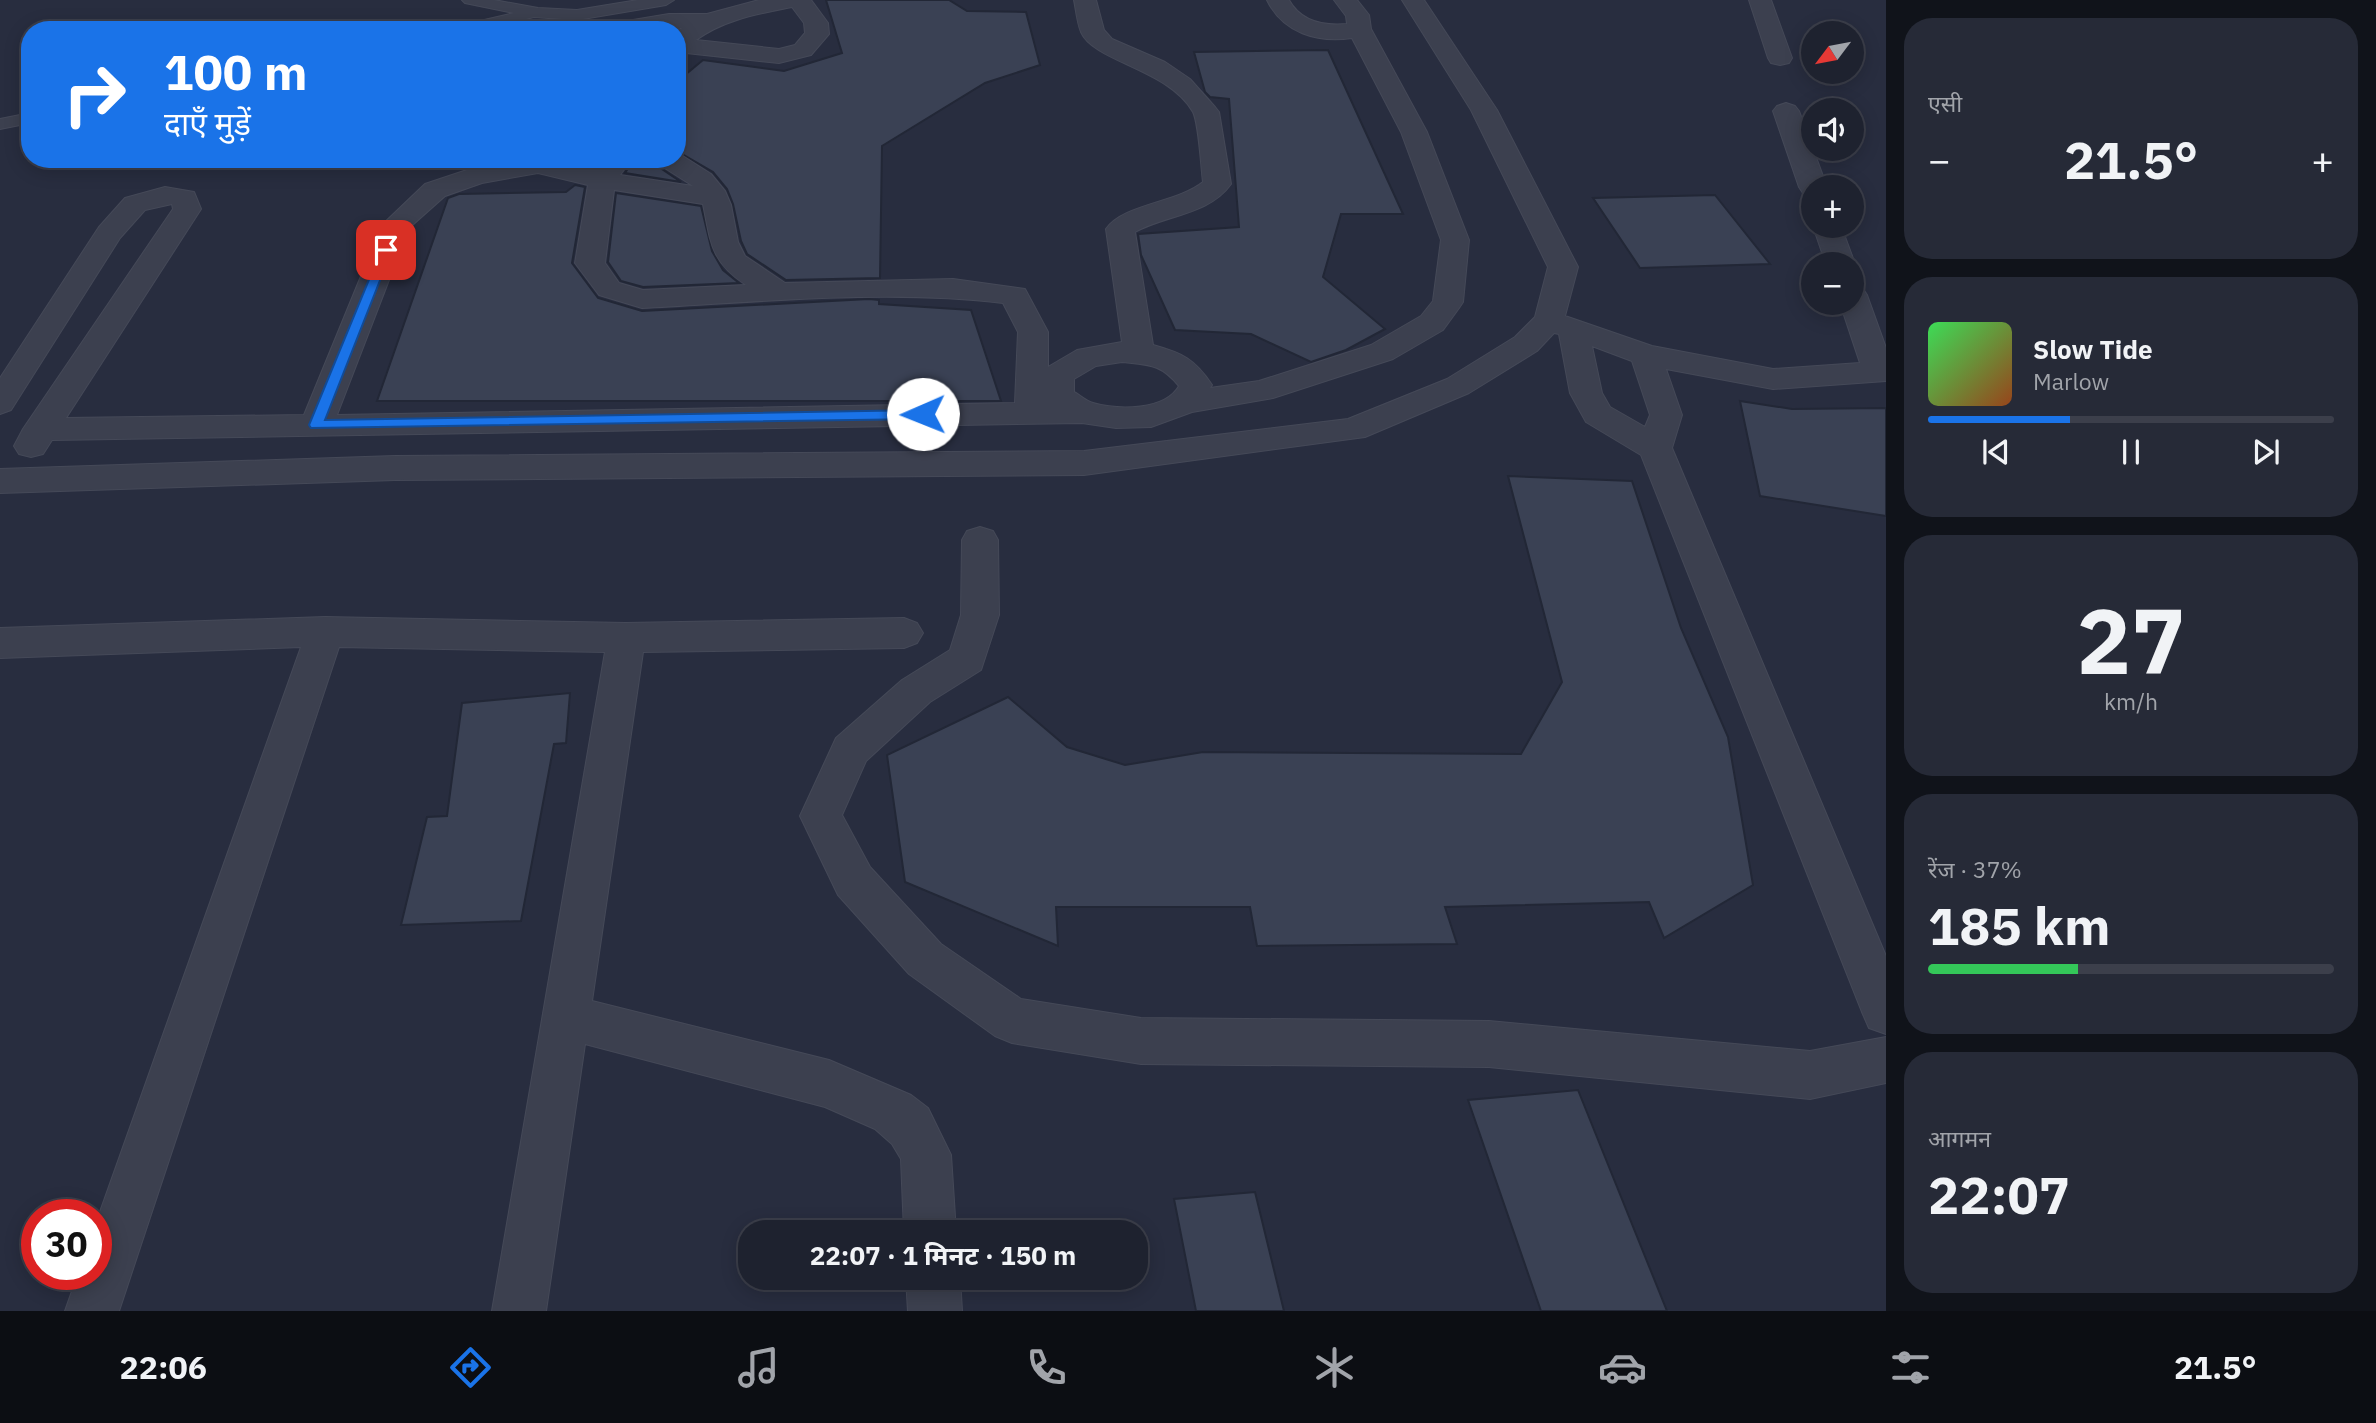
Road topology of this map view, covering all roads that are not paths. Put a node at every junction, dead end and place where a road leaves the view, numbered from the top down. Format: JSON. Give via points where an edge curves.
{"nodes":[{"id":1,"x":470,"y":0,"type":"edge"},
{"id":2,"x":666,"y":0,"type":"edge"},
{"id":3,"x":791,"y":0,"type":"edge"},
{"id":4,"x":799,"y":0,"type":"edge"},
{"id":5,"x":1085,"y":0,"type":"edge"},
{"id":6,"x":1278,"y":0,"type":"edge"},
{"id":7,"x":1345,"y":0,"type":"edge"},
{"id":8,"x":1413,"y":0,"type":"edge"},
{"id":9,"x":1760,"y":0,"type":"edge"},
{"id":10,"x":538,"y":13,"type":"junction"},
{"id":11,"x":501,"y":21,"type":"edge"},
{"id":12,"x":686,"y":21,"type":"edge"},
{"id":13,"x":710,"y":21,"type":"junction"},
{"id":14,"x":1359,"y":29,"type":"junction"},
{"id":15,"x":686,"y":37,"type":"edge"},
{"id":16,"x":686,"y":46,"type":"edge"},
{"id":17,"x":1780,"y":58,"type":"dead end"},
{"id":18,"x":1786,"y":111,"type":"dead end"},
{"id":19,"x":21,"y":120,"type":"edge"},
{"id":20,"x":0,"y":124,"type":"edge"},
{"id":21,"x":521,"y":168,"type":"edge"},
{"id":22,"x":592,"y":168,"type":"edge"},
{"id":23,"x":684,"y":168,"type":"edge"},
{"id":24,"x":610,"y":169,"type":"edge"},
{"id":25,"x":1809,"y":175,"type":"edge"},
{"id":26,"x":715,"y":198,"type":"junction"},
{"id":27,"x":779,"y":292,"type":"junction"},
{"id":28,"x":1860,"y":315,"type":"edge"},
{"id":29,"x":1561,"y":325,"type":"junction"},
{"id":30,"x":1139,"y":354,"type":"junction"},
{"id":31,"x":1646,"y":355,"type":"junction"},
{"id":32,"x":1883,"y":372,"type":"edge"},
{"id":33,"x":1186,"y":401,"type":"junction"},
{"id":34,"x":0,"y":402,"type":"edge"},
{"id":35,"x":1031,"y":412,"type":"junction"},
{"id":36,"x":1082,"y":412,"type":"junction"},
{"id":37,"x":316,"y":425,"type":"junction"},
{"id":38,"x":40,"y":429,"type":"junction"},
{"id":39,"x":1655,"y":448,"type":"junction"},
{"id":40,"x":4,"y":487,"type":"edge"},
{"id":41,"x":980,"y":540,"type":"dead end"},
{"id":42,"x":325,"y":632,"type":"junction"},
{"id":43,"x":904,"y":633,"type":"dead end"},
{"id":44,"x":626,"y":638,"type":"junction"},
{"id":45,"x":0,"y":643,"type":"edge"},
{"id":46,"x":1886,"y":1012,"type":"edge"},
{"id":47,"x":567,"y":1017,"type":"junction"},
{"id":48,"x":1886,"y":1059,"type":"edge"},
{"id":49,"x":929,"y":1220,"type":"edge"},
{"id":50,"x":933,"y":1290,"type":"edge"},
{"id":51,"x":92,"y":1311,"type":"edge"},
{"id":52,"x":519,"y":1311,"type":"edge"},
{"id":53,"x":934,"y":1311,"type":"edge"}],
"edges":[{"from":1,"to":10,"type":"lane"},
{"from":2,"to":10,"type":"lane","via":[[578,15]]},
{"from":3,"to":13,"type":"street"},
{"from":4,"to":16,"type":"street","via":[[816,23],[817,34],[803,50],[779,56]]},
{"from":5,"to":30,"type":"street","via":[[1093,32],[1104,44],[1181,83],[1206,112],[1215,162],[1217,184],[1205,196],[1119,229]]},
{"from":6,"to":14,"type":"street","via":[[1288,17],[1302,26],[1346,33]]},
{"from":7,"to":14,"type":"street","via":[[1357,15]]},
{"from":8,"to":29,"type":"street","via":[[1484,110],[1563,267]]},
{"from":9,"to":17,"type":"street"},
{"from":10,"to":11,"type":"lane"},
{"from":12,"to":13,"type":"street"},
{"from":13,"to":15,"type":"street"},
{"from":14,"to":33,"type":"street","via":[[1414,132],[1455,240],[1448,302],[1432,323],[1382,352],[1262,391]]},
{"from":18,"to":25,"type":"street"},
{"from":19,"to":20,"type":"lane"},
{"from":21,"to":37,"type":"street","via":[[435,190],[396,225]]},
{"from":22,"to":24,"type":"street"},
{"from":23,"to":26,"type":"street","via":[[700,177]]},
{"from":24,"to":26,"type":"street"},
{"from":24,"to":27,"type":"street","via":[[590,263],[609,289],[642,299]]},
{"from":26,"to":27,"type":"street","via":[[720,235],[731,257]]},
{"from":27,"to":35,"type":"street","via":[[953,288],[1014,295],[1033,332]]},
{"from":28,"to":32,"type":"street"},
{"from":29,"to":31,"type":"street"},
{"from":29,"to":39,"type":"street","via":[[1598,414]]},
{"from":29,"to":40,"type":"street","via":[[1458,387],[1353,429],[1084,463],[395,468]]},
{"from":30,"to":33,"type":"street","via":[[1177,363],[1196,385]]},
{"from":30,"to":36,"type":"street","via":[[1088,358],[1058,376],[1058,396]]},
{"from":31,"to":32,"type":"street","via":[[1773,379]]},
{"from":31,"to":39,"type":"street","via":[[1666,415]]},
{"from":33,"to":36,"type":"street","via":[[1151,416]]},
{"from":34,"to":38,"type":"street","via":[[109,233],[135,204],[165,195],[184,198],[187,209],[174,231]]},
{"from":35,"to":36,"type":"street"},
{"from":35,"to":37,"type":"street"},
{"from":37,"to":38,"type":"street"},
{"from":38,"to":40,"type":"street"},
{"from":39,"to":46,"type":"street"},
{"from":41,"to":48,"type":"street","via":[[980,615],[967,659],[916,691],[850,750],[821,816],[854,881],[925,959],[1012,1020],[1140,1041],[1489,1044],[1810,1075]]},
{"from":42,"to":44,"type":"street"},
{"from":42,"to":45,"type":"street"},
{"from":42,"to":51,"type":"street"},
{"from":43,"to":44,"type":"street"},
{"from":44,"to":47,"type":"street"},
{"from":47,"to":49,"type":"street","via":[[829,1084],[893,1112],[911,1126],[926,1155]]},
{"from":47,"to":52,"type":"street"},
{"from":50,"to":53,"type":"street"}]}
